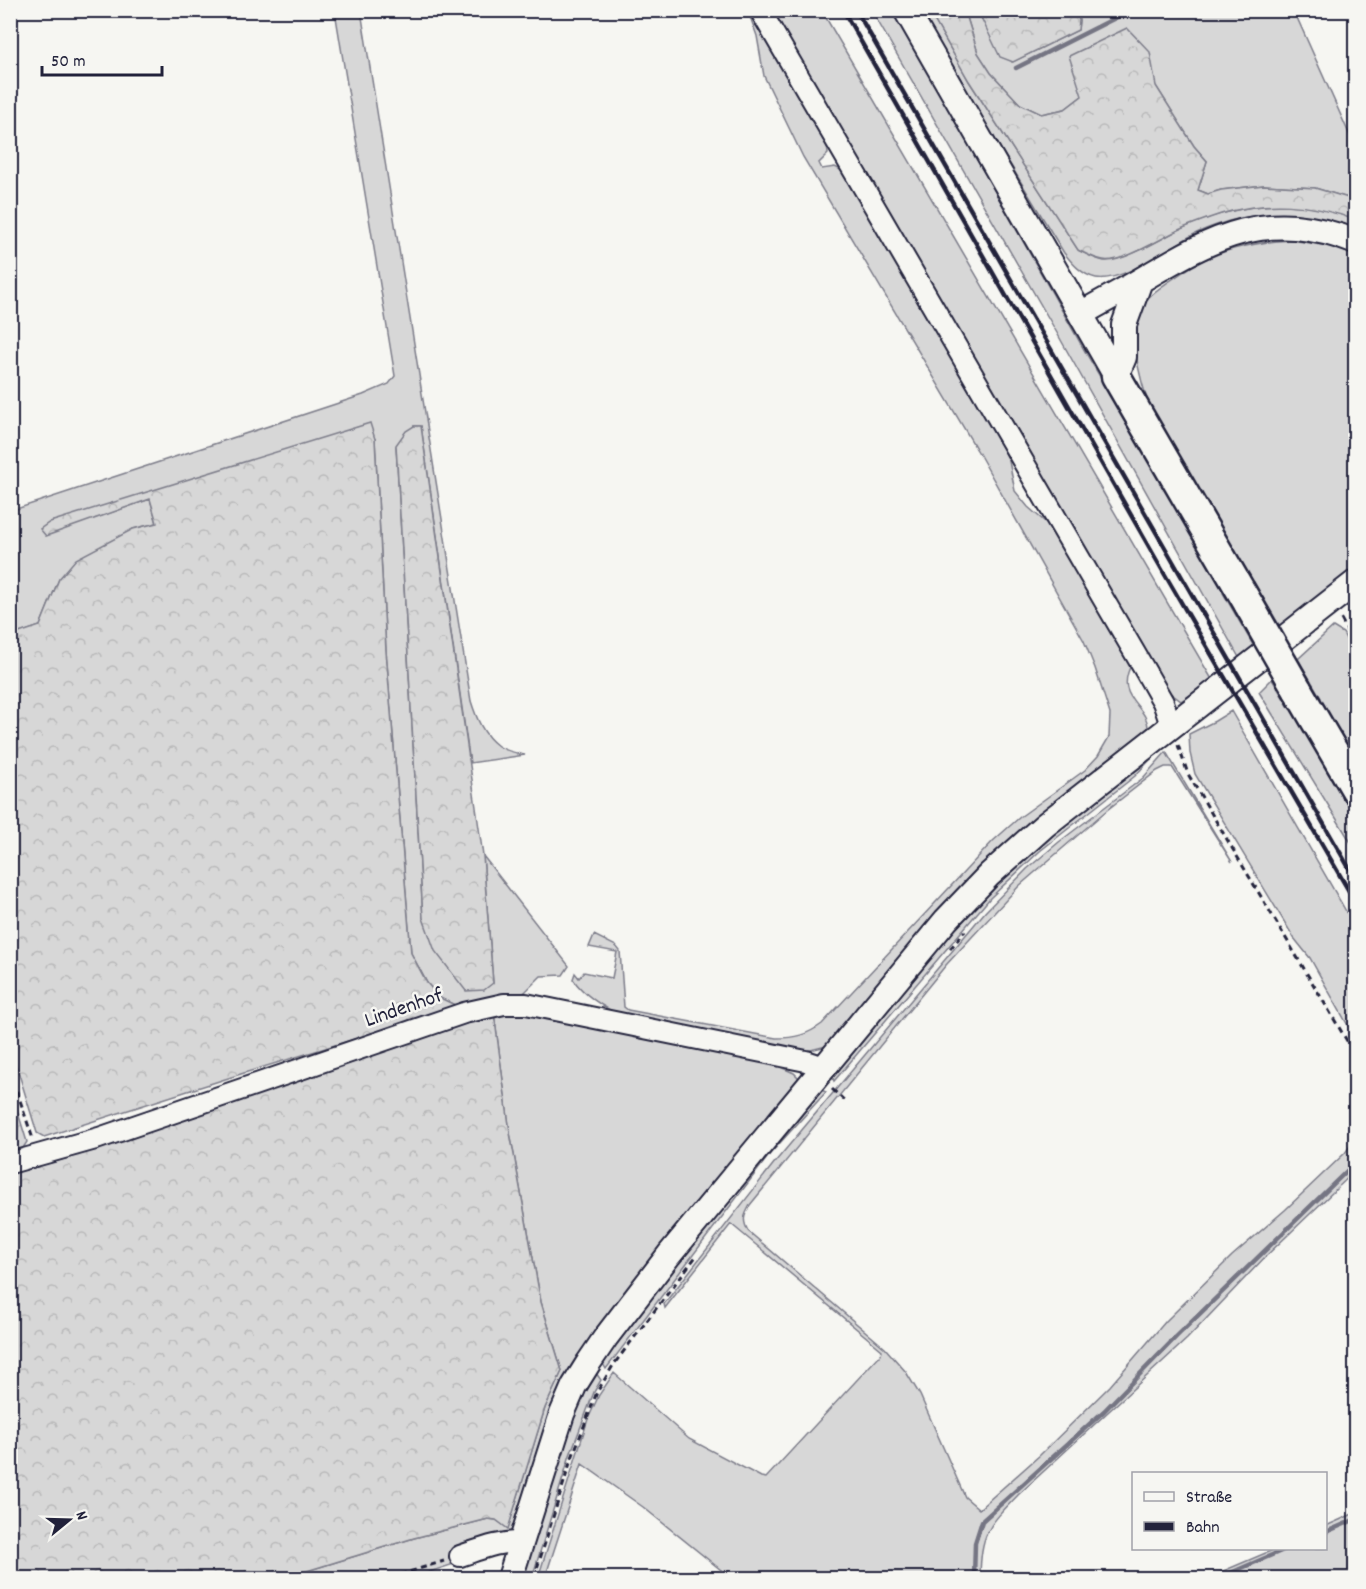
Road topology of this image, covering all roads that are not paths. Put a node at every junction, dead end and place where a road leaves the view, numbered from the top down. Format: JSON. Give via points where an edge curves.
{"nodes":[{"id":1,"x":760,"y":10,"type":"edge"},
{"id":2,"x":906,"y":10,"type":"edge"},
{"id":3,"x":1356,"y":242,"type":"edge"},
{"id":4,"x":1140,"y":281,"type":"junction"},
{"id":5,"x":1081,"y":314,"type":"junction"},
{"id":6,"x":1116,"y":376,"type":"junction"},
{"id":7,"x":1356,"y":582,"type":"edge"},
{"id":8,"x":1171,"y":725,"type":"junction"},
{"id":9,"x":1356,"y":790,"type":"edge"},
{"id":10,"x":827,"y":1079,"type":"junction"},
{"id":11,"x":10,"y":1163,"type":"edge"},
{"id":12,"x":522,"y":1542,"type":"junction"},
{"id":13,"x":460,"y":1556,"type":"road end"},
{"id":14,"x":510,"y":1578,"type":"edge"}],
"edges":[{"from":1,"to":8,"type":"street","via":[[1143,667]]},
{"from":2,"to":5,"type":"main road"},
{"from":3,"to":4,"type":"main road","via":[[1303,228],[1243,231],[1193,249]]},
{"from":4,"to":5,"type":"main road"},
{"from":4,"to":6,"type":"main road","via":[[1124,325],[1124,357]]},
{"from":5,"to":6,"type":"main road"},
{"from":6,"to":9,"type":"highway","bridge":true},
{"from":7,"to":8,"type":"main road"},
{"from":8,"to":10,"type":"main road","via":[[989,874],[946,920]]},
{"from":10,"to":11,"type":"street","name":"Lindenhof","via":[[815,1064],[806,1061],[526,1004],[504,1004],[464,1013],[99,1138]]},
{"from":10,"to":12,"type":"main road","via":[[641,1290],[582,1372],[562,1414]]},
{"from":12,"to":13,"type":"street","via":[[490,1546]]},
{"from":12,"to":14,"type":"main road"}]}
